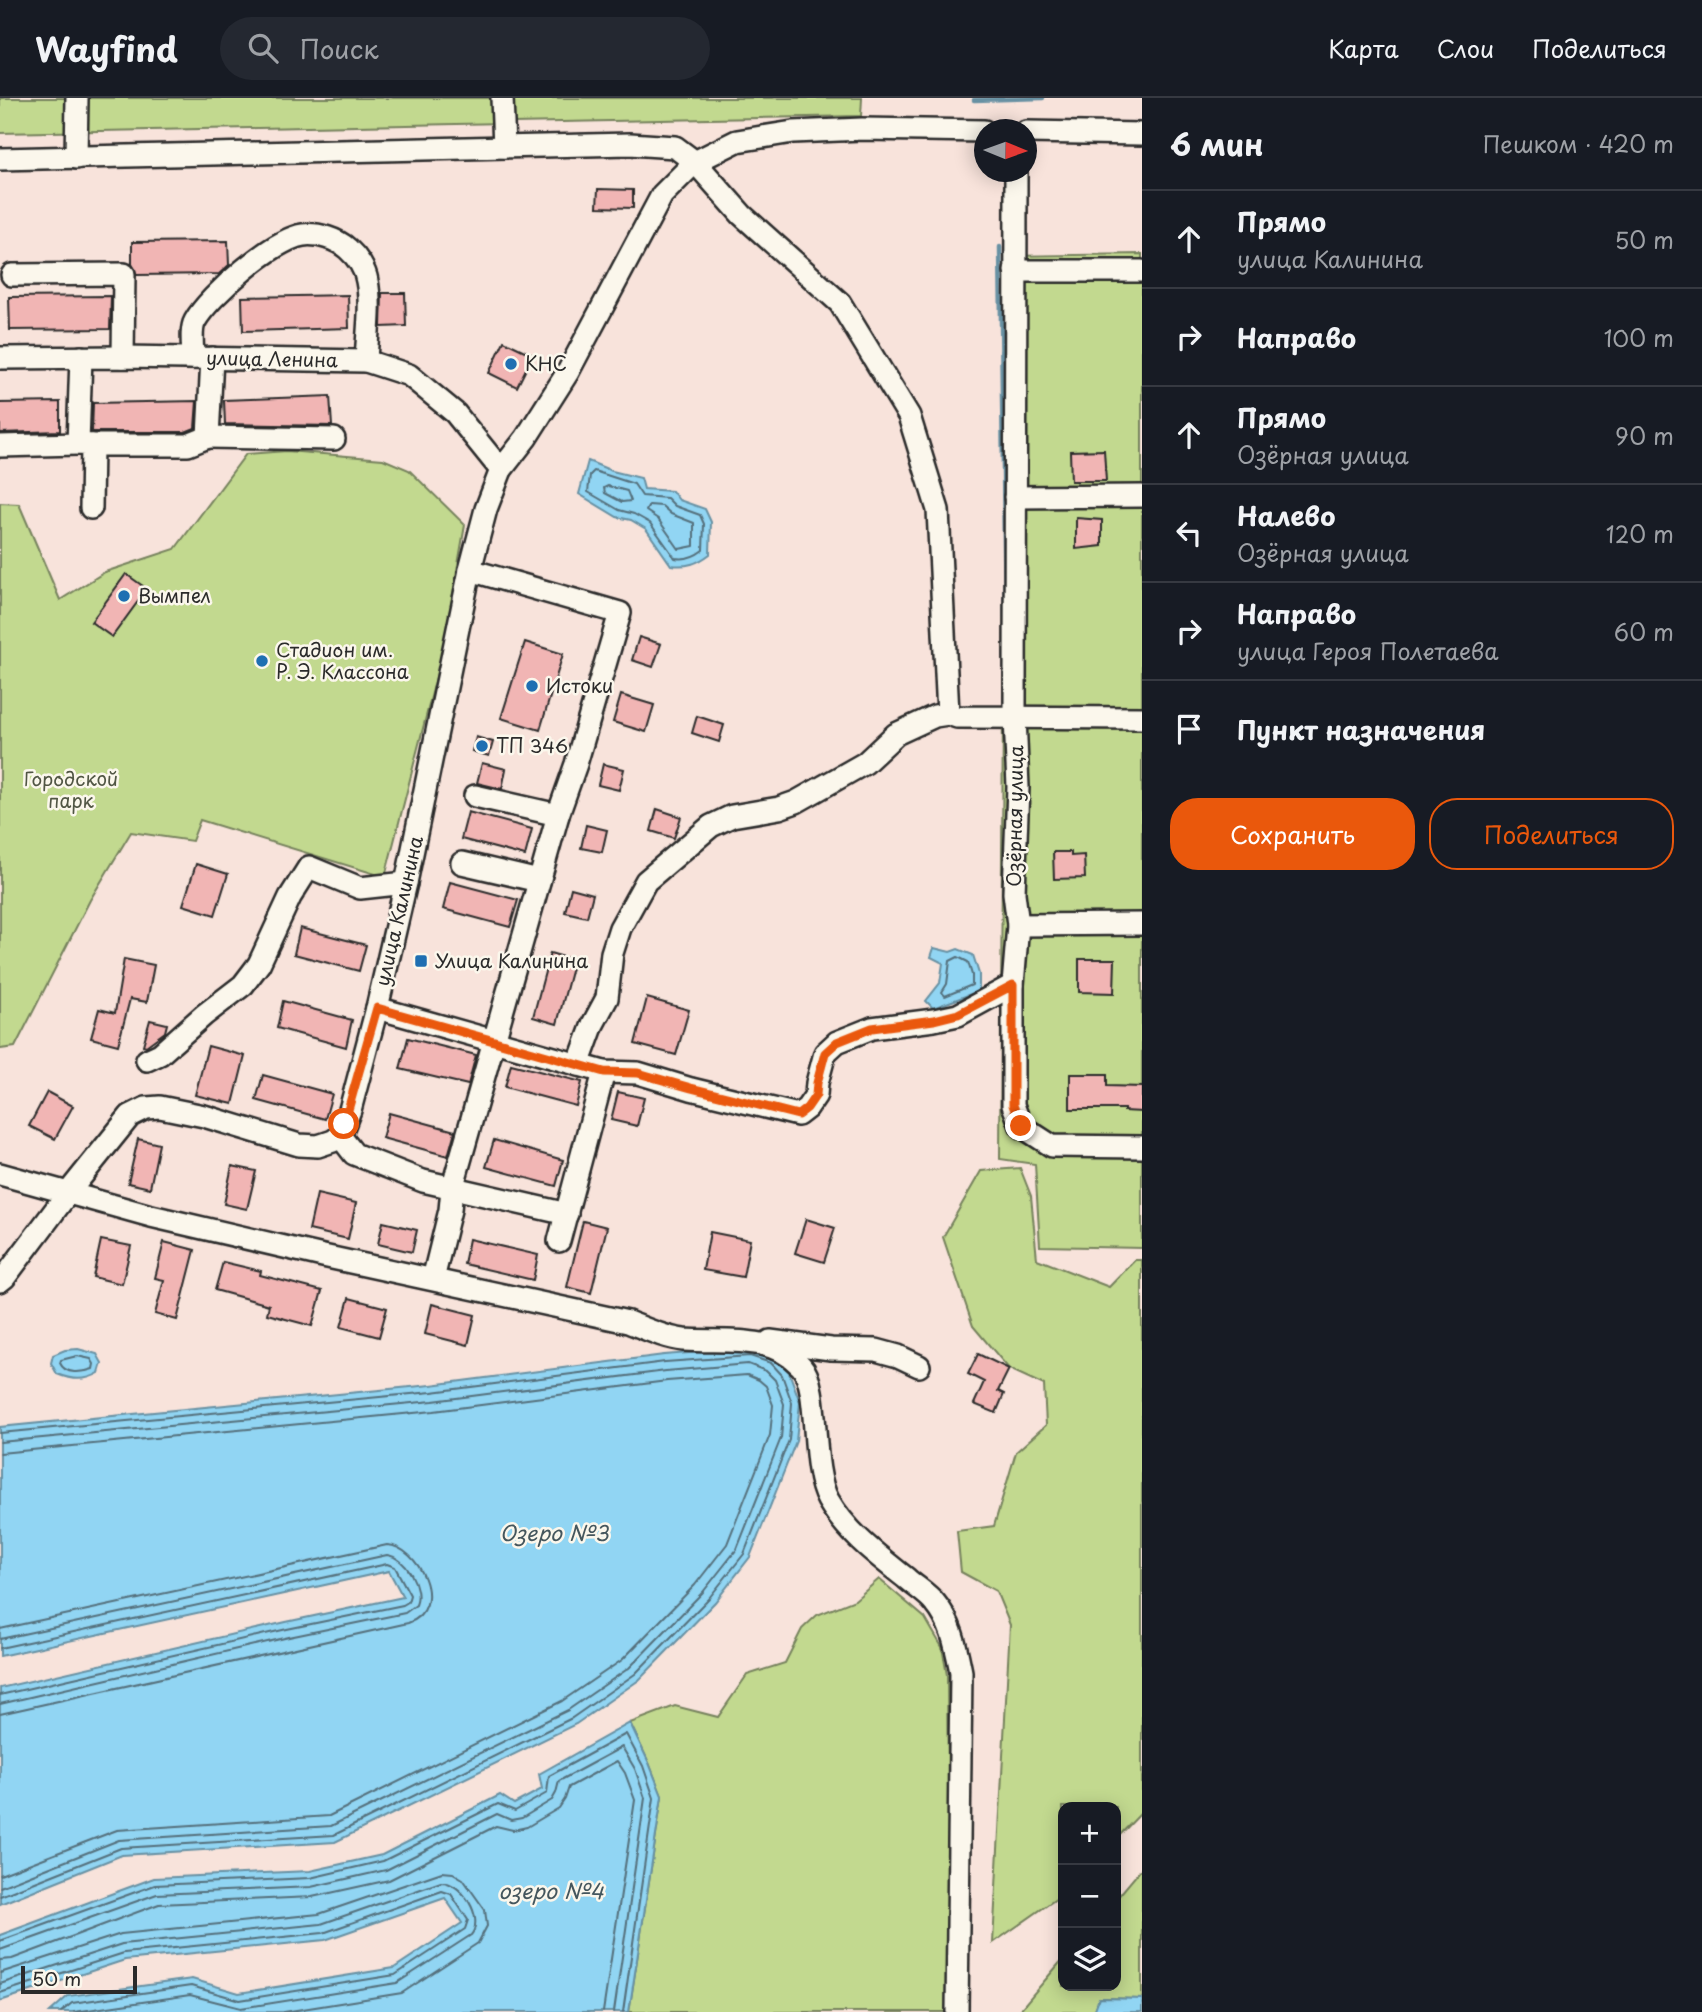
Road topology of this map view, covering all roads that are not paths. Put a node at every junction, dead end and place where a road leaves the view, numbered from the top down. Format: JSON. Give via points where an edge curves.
{"nodes":[{"id":1,"x":77,"y":98,"type":"edge"},
{"id":2,"x":502,"y":98,"type":"edge"},
{"id":3,"x":974,"y":131,"type":"edge"},
{"id":4,"x":1037,"y":132,"type":"edge"},
{"id":5,"x":1142,"y":134,"type":"edge"},
{"id":6,"x":503,"y":147,"type":"junction"},
{"id":7,"x":76,"y":158,"type":"junction"},
{"id":8,"x":0,"y":159,"type":"edge"},
{"id":9,"x":695,"y":162,"type":"junction"},
{"id":10,"x":1016,"y":182,"type":"edge"},
{"id":11,"x":1015,"y":271,"type":"junction"},
{"id":12,"x":1142,"y":271,"type":"edge"},
{"id":13,"x":12,"y":275,"type":"dead end"},
{"id":14,"x":81,"y":357,"type":"junction"},
{"id":15,"x":123,"y":357,"type":"junction"},
{"id":16,"x":0,"y":358,"type":"edge"},
{"id":17,"x":203,"y":358,"type":"junction"},
{"id":18,"x":366,"y":361,"type":"junction"},
{"id":19,"x":208,"y":437,"type":"junction"},
{"id":20,"x":334,"y":439,"type":"dead end"},
{"id":21,"x":85,"y":445,"type":"junction"},
{"id":22,"x":0,"y":446,"type":"edge"},
{"id":23,"x":501,"y":470,"type":"junction"},
{"id":24,"x":1142,"y":496,"type":"edge"},
{"id":25,"x":1015,"y":497,"type":"junction"},
{"id":26,"x":91,"y":508,"type":"dead end"},
{"id":27,"x":470,"y":570,"type":"junction"},
{"id":28,"x":948,"y":714,"type":"junction"},
{"id":29,"x":1015,"y":717,"type":"junction"},
{"id":30,"x":1142,"y":718,"type":"edge"},
{"id":31,"x":475,"y":796,"type":"dead end"},
{"id":32,"x":558,"y":815,"type":"junction"},
{"id":33,"x":462,"y":863,"type":"dead end"},
{"id":34,"x":539,"y":881,"type":"junction"},
{"id":35,"x":406,"y":883,"type":"junction"},
{"id":36,"x":1142,"y":924,"type":"edge"},
{"id":37,"x":1018,"y":925,"type":"junction"},
{"id":38,"x":1013,"y":985,"type":"junction"},
{"id":39,"x":377,"y":1008,"type":"junction"},
{"id":40,"x":493,"y":1040,"type":"junction"},
{"id":41,"x":147,"y":1060,"type":"dead end"},
{"id":42,"x":578,"y":1065,"type":"junction"},
{"id":43,"x":604,"y":1072,"type":"junction"},
{"id":44,"x":340,"y":1136,"type":"junction"},
{"id":45,"x":1142,"y":1147,"type":"edge"},
{"id":46,"x":0,"y":1174,"type":"edge"},
{"id":47,"x":452,"y":1188,"type":"junction"},
{"id":48,"x":68,"y":1193,"type":"junction"},
{"id":49,"x":567,"y":1214,"type":"junction"},
{"id":50,"x":559,"y":1241,"type":"dead end"},
{"id":51,"x":433,"y":1279,"type":"junction"},
{"id":52,"x":0,"y":1281,"type":"edge"},
{"id":53,"x":754,"y":1342,"type":"junction"},
{"id":54,"x":919,"y":1366,"type":"dead end"},
{"id":55,"x":957,"y":2012,"type":"edge"}],
"edges":[{"from":1,"to":7,"type":"street"},
{"from":2,"to":6,"type":"street"},
{"from":3,"to":9,"type":"street","name":"улица Калинина","via":[[793,132],[737,141]]},
{"from":4,"to":5,"type":"street"},
{"from":6,"to":7,"type":"street"},
{"from":6,"to":9,"type":"street","via":[[674,147]]},
{"from":7,"to":8,"type":"street"},
{"from":9,"to":23,"type":"street","name":"улица Калинина","via":[[662,195],[568,372]]},
{"from":9,"to":28,"type":"street","via":[[742,215],[840,303],[909,416],[938,510]]},
{"from":10,"to":11,"type":"street","name":"Озёрная улица"},
{"from":11,"to":12,"type":"street"},
{"from":11,"to":25,"type":"street","name":"Озёрная улица"},
{"from":13,"to":15,"type":"street","via":[[124,274]]},
{"from":14,"to":15,"type":"street","name":"улица Ленина"},
{"from":14,"to":16,"type":"street","name":"улица Ленина"},
{"from":14,"to":21,"type":"street"},
{"from":15,"to":17,"type":"street","name":"улица Ленина"},
{"from":17,"to":18,"type":"street","name":"улица Ленина"},
{"from":17,"to":18,"type":"street","via":[[194,324],[205,308],[264,254],[303,235],[339,242],[362,265],[367,280]]},
{"from":17,"to":19,"type":"street"},
{"from":18,"to":23,"type":"street","name":"улица Ленина","via":[[409,375],[455,413]]},
{"from":19,"to":20,"type":"street"},
{"from":19,"to":21,"type":"street","via":[[188,445]]},
{"from":21,"to":22,"type":"street"},
{"from":21,"to":26,"type":"street"},
{"from":23,"to":27,"type":"street","name":"улица Калинина"},
{"from":24,"to":25,"type":"street"},
{"from":25,"to":29,"type":"street","name":"Озёрная улица"},
{"from":27,"to":32,"type":"street","via":[[620,613]]},
{"from":27,"to":35,"type":"street","name":"улица Калинина"},
{"from":28,"to":29,"type":"street"},
{"from":28,"to":42,"type":"street","via":[[896,734],[866,763],[796,802],[732,816],[711,826],[646,881],[620,928],[607,998]]},
{"from":29,"to":30,"type":"street"},
{"from":29,"to":37,"type":"street","name":"Озёрная улица","via":[[1014,893]]},
{"from":31,"to":32,"type":"street"},
{"from":32,"to":34,"type":"street"},
{"from":33,"to":34,"type":"street"},
{"from":34,"to":40,"type":"street"},
{"from":35,"to":39,"type":"street","name":"улица Калинина"},
{"from":35,"to":41,"type":"street","via":[[360,888],[309,867],[259,964],[243,985]]},
{"from":36,"to":37,"type":"street"},
{"from":37,"to":38,"type":"street","name":"Озёрная улица"},
{"from":38,"to":43,"type":"street","via":[[958,1014],[872,1028],[837,1042],[825,1053],[816,1095],[798,1115],[638,1073]]},
{"from":38,"to":45,"type":"street","name":"Озёрная улица","via":[[1013,1105],[1021,1126],[1052,1146]]},
{"from":39,"to":40,"type":"street"},
{"from":39,"to":44,"type":"street","name":"улица Калинина"},
{"from":40,"to":42,"type":"street"},
{"from":40,"to":47,"type":"street"},
{"from":42,"to":43,"type":"street"},
{"from":43,"to":49,"type":"street"},
{"from":44,"to":47,"type":"street","via":[[354,1154]]},
{"from":44,"to":48,"type":"street","via":[[318,1146],[299,1145],[204,1116],[146,1108],[130,1116]]},
{"from":46,"to":48,"type":"street"},
{"from":47,"to":49,"type":"street"},
{"from":47,"to":51,"type":"street"},
{"from":48,"to":51,"type":"street","via":[[177,1223]]},
{"from":48,"to":52,"type":"street"},
{"from":49,"to":50,"type":"street"},
{"from":51,"to":53,"type":"street","via":[[628,1322],[682,1339]]},
{"from":53,"to":54,"type":"street","via":[[876,1350]]},
{"from":53,"to":55,"type":"street","via":[[772,1347],[802,1366],[808,1378],[819,1476],[828,1500],[856,1537],[935,1602],[953,1633],[961,1672]]}]}
